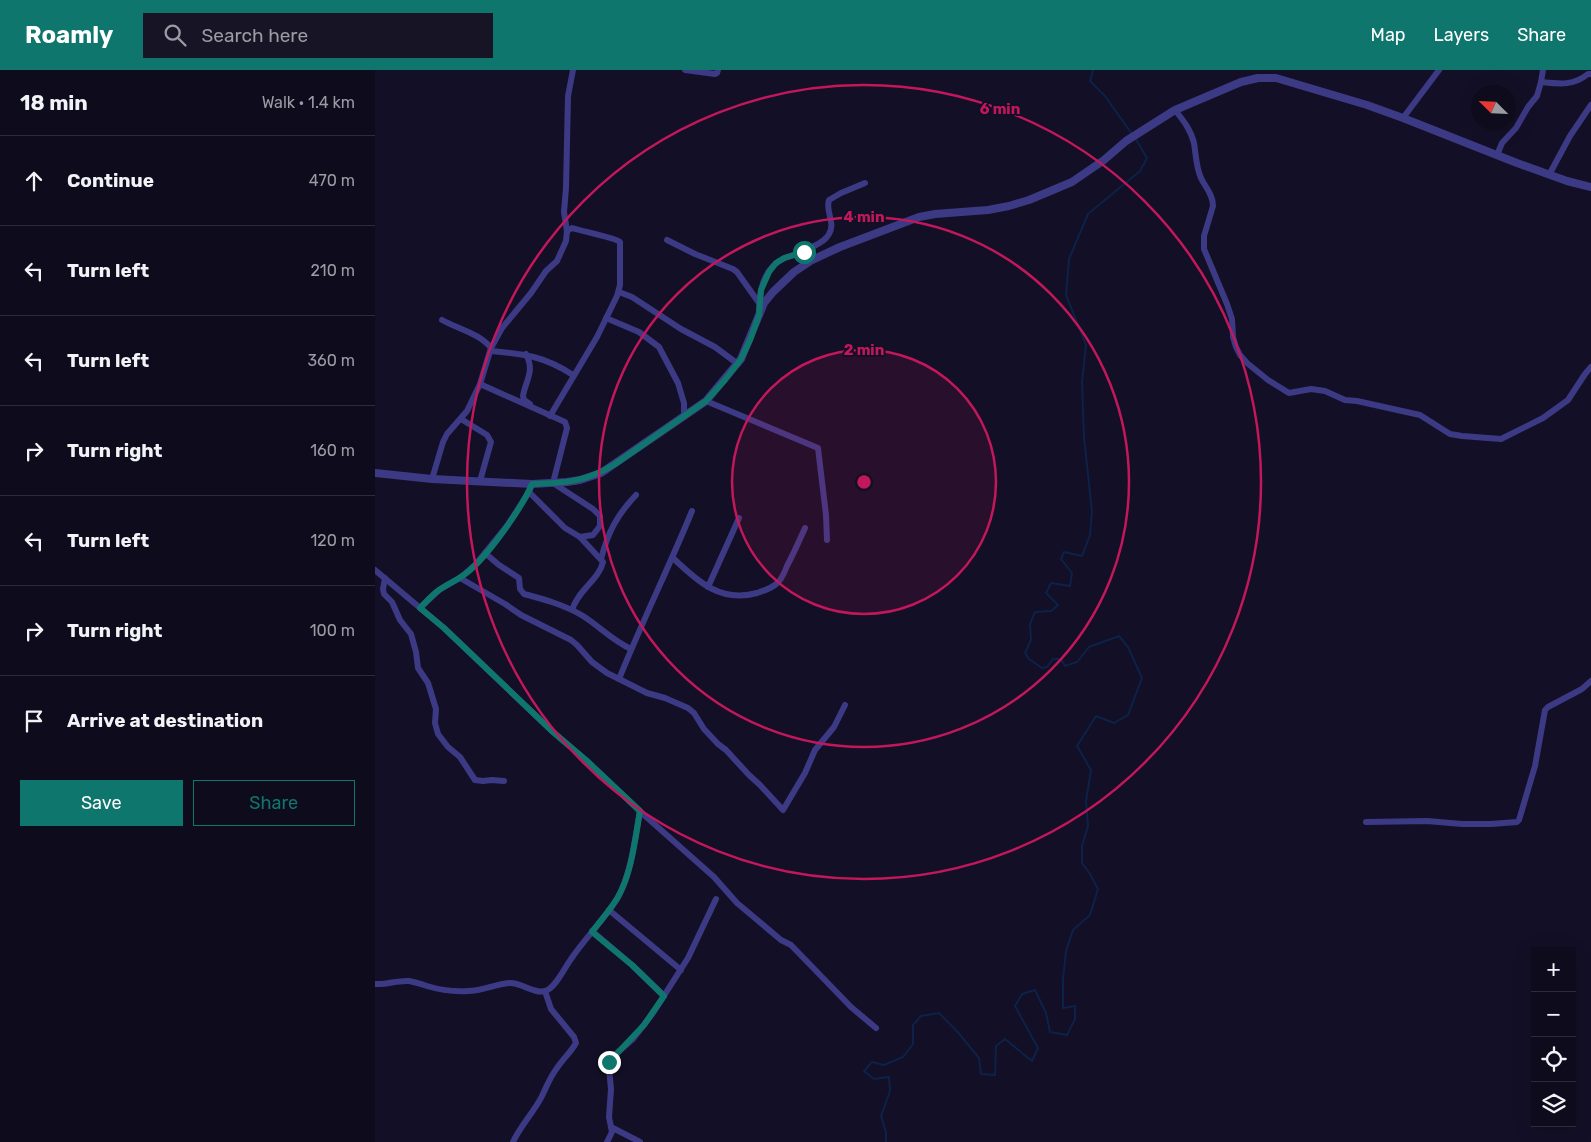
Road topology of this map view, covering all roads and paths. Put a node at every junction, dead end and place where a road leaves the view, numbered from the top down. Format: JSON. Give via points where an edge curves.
{"nodes":[{"id":1,"x":573,"y":70,"type":"edge"},
{"id":2,"x":685,"y":70,"type":"edge"},
{"id":3,"x":719,"y":70,"type":"edge"},
{"id":4,"x":1439,"y":70,"type":"edge"},
{"id":5,"x":1543,"y":70,"type":"edge"},
{"id":6,"x":1591,"y":74,"type":"edge"},
{"id":7,"x":1541,"y":82,"type":"junction"},
{"id":8,"x":1591,"y":105,"type":"edge"},
{"id":9,"x":1175,"y":110,"type":"junction"},
{"id":10,"x":1403,"y":118,"type":"junction"},
{"id":11,"x":1497,"y":155,"type":"junction"},
{"id":12,"x":1549,"y":175,"type":"junction"},
{"id":13,"x":865,"y":183,"type":"dead end"},
{"id":14,"x":1591,"y":187,"type":"edge"},
{"id":15,"x":567,"y":231,"type":"junction"},
{"id":16,"x":667,"y":240,"type":"dead end"},
{"id":17,"x":619,"y":292,"type":"junction"},
{"id":18,"x":759,"y":303,"type":"junction"},
{"id":19,"x":759,"y":315,"type":"junction"},
{"id":20,"x":607,"y":318,"type":"junction"},
{"id":21,"x":442,"y":320,"type":"dead end"},
{"id":22,"x":491,"y":350,"type":"junction"},
{"id":23,"x":526,"y":354,"type":"junction"},
{"id":24,"x":738,"y":364,"type":"junction"},
{"id":25,"x":1591,"y":367,"type":"edge"},
{"id":26,"x":573,"y":375,"type":"junction"},
{"id":27,"x":480,"y":384,"type":"junction"},
{"id":28,"x":706,"y":401,"type":"junction"},
{"id":29,"x":535,"y":410,"type":"junction"},
{"id":30,"x":550,"y":416,"type":"junction"},
{"id":31,"x":685,"y":417,"type":"junction"},
{"id":32,"x":461,"y":419,"type":"junction"},
{"id":33,"x":375,"y":473,"type":"edge"},
{"id":34,"x":432,"y":479,"type":"junction"},
{"id":35,"x":480,"y":481,"type":"junction"},
{"id":36,"x":553,"y":483,"type":"junction"},
{"id":37,"x":532,"y":484,"type":"junction"},
{"id":38,"x":529,"y":492,"type":"junction"},
{"id":39,"x":636,"y":495,"type":"dead end"},
{"id":40,"x":692,"y":510,"type":"dead end"},
{"id":41,"x":739,"y":518,"type":"dead end"},
{"id":42,"x":805,"y":528,"type":"dead end"},
{"id":43,"x":581,"y":537,"type":"junction"},
{"id":44,"x":827,"y":540,"type":"dead end"},
{"id":45,"x":485,"y":553,"type":"junction"},
{"id":46,"x":673,"y":558,"type":"junction"},
{"id":47,"x":601,"y":559,"type":"junction"},
{"id":48,"x":375,"y":570,"type":"edge"},
{"id":49,"x":385,"y":578,"type":"junction"},
{"id":50,"x":460,"y":578,"type":"junction"},
{"id":51,"x":708,"y":587,"type":"junction"},
{"id":52,"x":420,"y":608,"type":"junction"},
{"id":53,"x":572,"y":610,"type":"junction"},
{"id":54,"x":631,"y":649,"type":"junction"},
{"id":55,"x":619,"y":679,"type":"junction"},
{"id":56,"x":1591,"y":681,"type":"edge"},
{"id":57,"x":845,"y":705,"type":"dead end"},
{"id":58,"x":504,"y":781,"type":"dead end"},
{"id":59,"x":640,"y":811,"type":"junction"},
{"id":60,"x":1366,"y":822,"type":"dead end"},
{"id":61,"x":716,"y":899,"type":"dead end"},
{"id":62,"x":609,"y":910,"type":"junction"},
{"id":63,"x":592,"y":932,"type":"junction"},
{"id":64,"x":681,"y":970,"type":"junction"},
{"id":65,"x":375,"y":984,"type":"edge"},
{"id":66,"x":545,"y":991,"type":"junction"},
{"id":67,"x":664,"y":996,"type":"junction"},
{"id":68,"x":876,"y":1028,"type":"dead end"},
{"id":69,"x":611,"y":1127,"type":"junction"},
{"id":70,"x":513,"y":1142,"type":"edge"},
{"id":71,"x":607,"y":1142,"type":"edge"},
{"id":72,"x":640,"y":1142,"type":"edge"}],
"edges":[{"from":1,"to":15,"type":"street","via":[[568,96],[564,212]]},
{"from":2,"to":3,"type":"street","via":[[711,74]]},
{"from":4,"to":10,"type":"street"},
{"from":5,"to":7,"type":"street"},
{"from":6,"to":7,"type":"street","via":[[1572,83]]},
{"from":7,"to":11,"type":"street","via":[[1537,96],[1516,128],[1502,142]]},
{"from":8,"to":12,"type":"street"},
{"from":9,"to":10,"type":"street","via":[[1241,82],[1276,78]]},
{"from":9,"to":19,"type":"street","via":[[1126,141],[1072,182],[1029,200],[1002,208],[919,217],[825,253],[781,283],[764,303]]},
{"from":9,"to":25,"type":"street","via":[[1188,126],[1201,178],[1213,201],[1204,236],[1204,250],[1232,319],[1233,337],[1247,363],[1283,390],[1293,394],[1311,389],[1325,391],[1345,400],[1420,416],[1450,434],[1501,439],[1543,418],[1569,400]]},
{"from":10,"to":11,"type":"street"},
{"from":11,"to":12,"type":"street"},
{"from":12,"to":14,"type":"street"},
{"from":13,"to":18,"type":"street","via":[[829,200],[827,206],[832,224],[829,235],[804,252],[776,263],[764,280]]},
{"from":15,"to":17,"type":"street","via":[[572,228],[620,242]]},
{"from":15,"to":22,"type":"street","via":[[557,261],[502,328]]},
{"from":16,"to":18,"type":"street","via":[[733,269]]},
{"from":17,"to":20,"type":"street"},
{"from":17,"to":24,"type":"street","via":[[628,294]]},
{"from":18,"to":19,"type":"street"},
{"from":19,"to":24,"type":"street"},
{"from":20,"to":26,"type":"street"},
{"from":20,"to":31,"type":"street","via":[[639,332],[659,347],[678,383]]},
{"from":21,"to":22,"type":"street","via":[[469,332]]},
{"from":22,"to":23,"type":"street"},
{"from":22,"to":27,"type":"street"},
{"from":23,"to":26,"type":"street","via":[[558,365]]},
{"from":23,"to":29,"type":"street","via":[[531,366],[523,396]]},
{"from":24,"to":28,"type":"street"},
{"from":26,"to":30,"type":"street"},
{"from":27,"to":29,"type":"street"},
{"from":27,"to":32,"type":"street"},
{"from":28,"to":31,"type":"street"},
{"from":28,"to":44,"type":"street","via":[[818,448]]},
{"from":29,"to":30,"type":"street"},
{"from":30,"to":36,"type":"street","via":[[567,425]]},
{"from":31,"to":36,"type":"street","via":[[601,473],[580,480]]},
{"from":32,"to":34,"type":"street","via":[[443,442]]},
{"from":32,"to":35,"type":"street","via":[[487,435],[491,442]]},
{"from":33,"to":34,"type":"street"},
{"from":34,"to":35,"type":"street"},
{"from":35,"to":37,"type":"street"},
{"from":36,"to":37,"type":"street"},
{"from":36,"to":43,"type":"street","via":[[593,508],[600,516],[599,526],[593,535]]},
{"from":37,"to":38,"type":"street"},
{"from":38,"to":43,"type":"street","via":[[565,528]]},
{"from":38,"to":45,"type":"street"},
{"from":39,"to":47,"type":"street","via":[[609,532]]},
{"from":40,"to":46,"type":"street"},
{"from":41,"to":51,"type":"street"},
{"from":42,"to":51,"type":"street","via":[[780,580],[767,590],[731,596]]},
{"from":43,"to":47,"type":"street"},
{"from":45,"to":50,"type":"street"},
{"from":45,"to":53,"type":"street","via":[[519,578],[519,589],[524,594]]},
{"from":46,"to":51,"type":"street"},
{"from":46,"to":54,"type":"street"},
{"from":47,"to":53,"type":"street","via":[[601,569],[578,596]]},
{"from":48,"to":49,"type":"street"},
{"from":49,"to":52,"type":"street"},
{"from":49,"to":58,"type":"street","via":[[384,594],[411,634],[418,668],[428,683],[436,708],[438,734],[460,756],[475,780]]},
{"from":50,"to":52,"type":"street","via":[[439,590]]},
{"from":50,"to":55,"type":"street","via":[[521,615],[571,640],[592,662]]},
{"from":52,"to":59,"type":"street"},
{"from":53,"to":54,"type":"street"},
{"from":54,"to":55,"type":"street"},
{"from":55,"to":57,"type":"street","via":[[647,694],[688,708],[704,729],[783,810],[815,750],[834,727]]},
{"from":56,"to":60,"type":"street","via":[[1543,713],[1529,787],[1517,822]]},
{"from":59,"to":62,"type":"street","via":[[627,876]]},
{"from":59,"to":68,"type":"street","via":[[714,877],[737,903],[791,945]]},
{"from":61,"to":64,"type":"street"},
{"from":62,"to":63,"type":"street"},
{"from":62,"to":64,"type":"street"},
{"from":63,"to":66,"type":"street","via":[[551,988]]},
{"from":63,"to":67,"type":"street"},
{"from":64,"to":67,"type":"street"},
{"from":65,"to":66,"type":"street","via":[[409,981],[467,992],[517,983]]},
{"from":66,"to":70,"type":"street","via":[[551,1009],[576,1043],[548,1081],[543,1095]]},
{"from":67,"to":69,"type":"street","via":[[644,1025],[609,1062]]},
{"from":69,"to":71,"type":"street"},
{"from":69,"to":72,"type":"street"}]}
